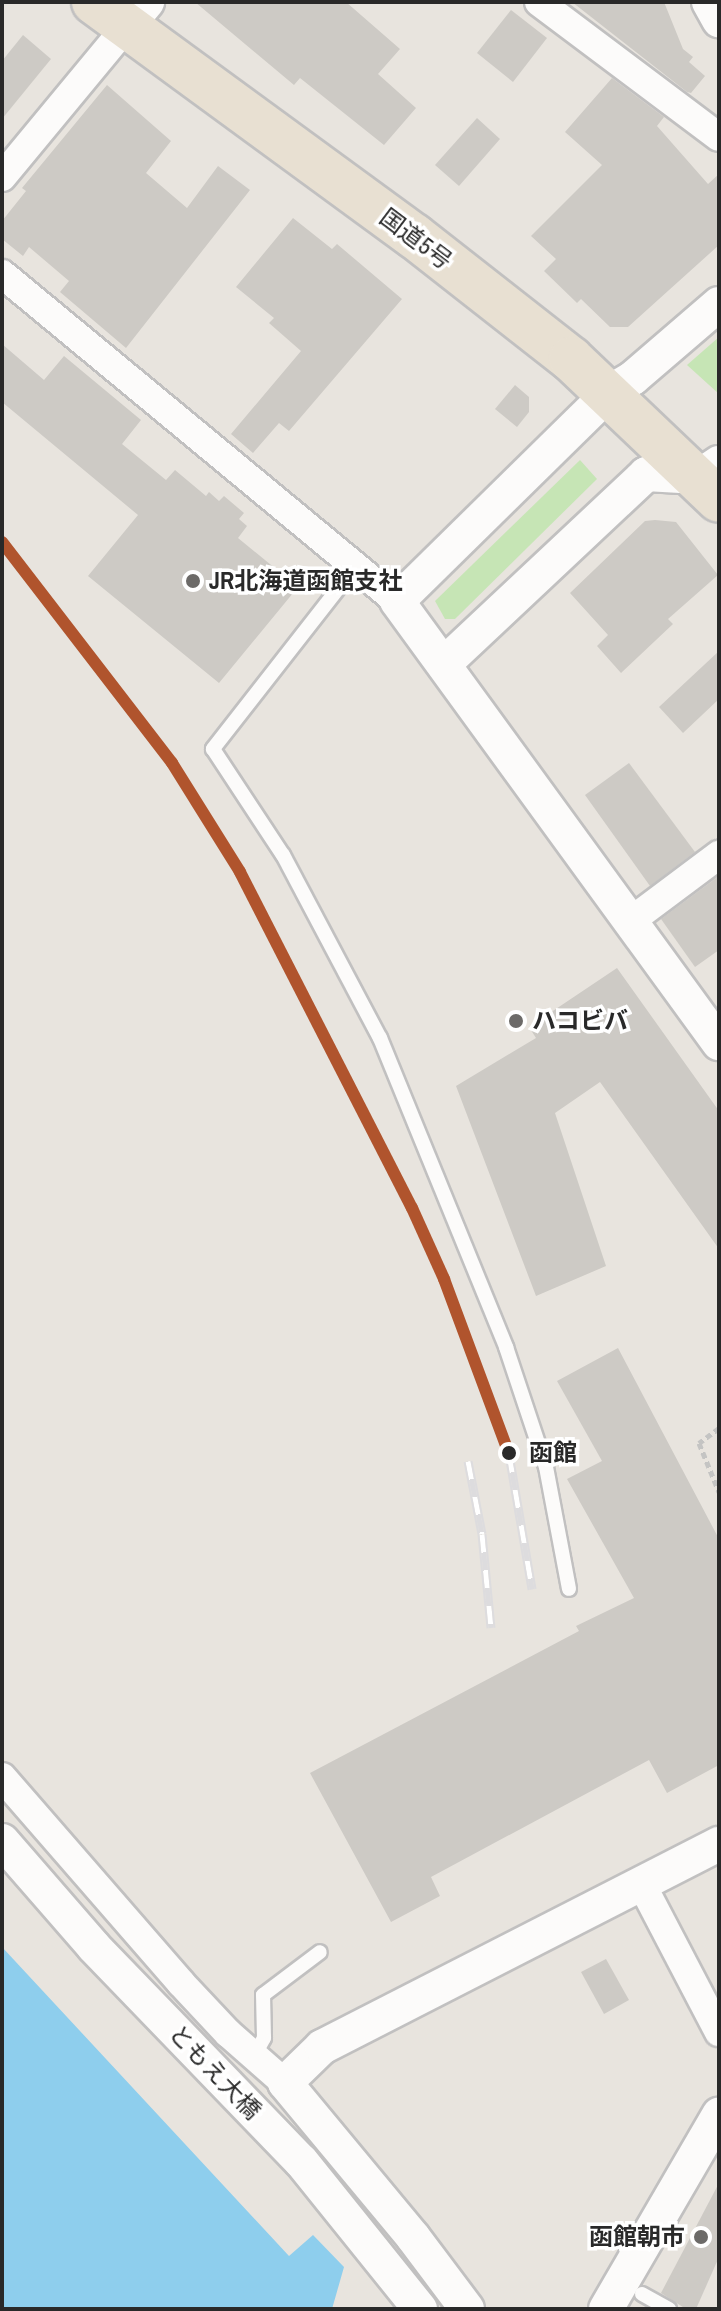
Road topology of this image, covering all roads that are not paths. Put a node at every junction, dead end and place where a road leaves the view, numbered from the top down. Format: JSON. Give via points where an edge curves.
{"nodes":[{"id":1,"x":539,"y":2,"type":"edge"},
{"id":2,"x":709,"y":2,"type":"edge"},
{"id":3,"x":123,"y":10,"type":"edge"},
{"id":4,"x":719,"y":20,"type":"edge"},
{"id":5,"x":719,"y":137,"type":"edge"},
{"id":6,"x":2,"y":177,"type":"edge"},
{"id":7,"x":2,"y":274,"type":"edge"},
{"id":8,"x":719,"y":304,"type":"edge"},
{"id":9,"x":610,"y":392,"type":"junction"},
{"id":10,"x":712,"y":480,"type":"edge"},
{"id":11,"x":355,"y":567,"type":"junction"},
{"id":12,"x":397,"y":601,"type":"junction"},
{"id":13,"x":445,"y":663,"type":"junction"},
{"id":14,"x":719,"y":855,"type":"edge"},
{"id":15,"x":632,"y":920,"type":"junction"},
{"id":16,"x":719,"y":1043,"type":"edge"},
{"id":17,"x":569,"y":1589,"type":"dead end"},
{"id":18,"x":2,"y":1777,"type":"edge"},
{"id":19,"x":2,"y":1841,"type":"edge"},
{"id":20,"x":719,"y":1844,"type":"edge"},
{"id":21,"x":642,"y":1885,"type":"junction"},
{"id":22,"x":320,"y":1952,"type":"dead end"},
{"id":23,"x":719,"y":2032,"type":"edge"},
{"id":24,"x":254,"y":2056,"type":"junction"},
{"id":25,"x":285,"y":2083,"type":"junction"},
{"id":26,"x":719,"y":2115,"type":"edge"},
{"id":27,"x":642,"y":2294,"type":"dead end"},
{"id":28,"x":420,"y":2309,"type":"edge"},
{"id":29,"x":467,"y":2309,"type":"edge"},
{"id":30,"x":606,"y":2309,"type":"edge"},
{"id":31,"x":669,"y":2309,"type":"edge"}],
"edges":[{"from":1,"to":5,"type":"street"},
{"from":2,"to":4,"type":"street"},
{"from":3,"to":6,"type":"street"},
{"from":3,"to":9,"type":"highway","name":"国道5号"},
{"from":7,"to":11,"type":"street"},
{"from":8,"to":9,"type":"street"},
{"from":9,"to":10,"type":"highway","name":"国道5号"},
{"from":9,"to":12,"type":"street"},
{"from":10,"to":13,"type":"street","via":[[646,474]]},
{"from":11,"to":12,"type":"street"},
{"from":11,"to":17,"type":"lane","via":[[213,749],[283,855],[380,1038],[511,1362],[546,1467]]},
{"from":12,"to":13,"type":"street"},
{"from":13,"to":15,"type":"street"},
{"from":14,"to":15,"type":"street"},
{"from":15,"to":16,"type":"street"},
{"from":18,"to":24,"type":"street","via":[[181,1983]]},
{"from":19,"to":28,"type":"street","name":"ともえ大橋","via":[[94,1947],[301,2161]]},
{"from":20,"to":21,"type":"street"},
{"from":21,"to":23,"type":"street"},
{"from":21,"to":25,"type":"street","via":[[322,2047]]},
{"from":22,"to":24,"type":"lane","via":[[263,1995],[264,2038]]},
{"from":24,"to":25,"type":"street"},
{"from":25,"to":29,"type":"street"},
{"from":26,"to":30,"type":"street"},
{"from":27,"to":31,"type":"lane"}]}
